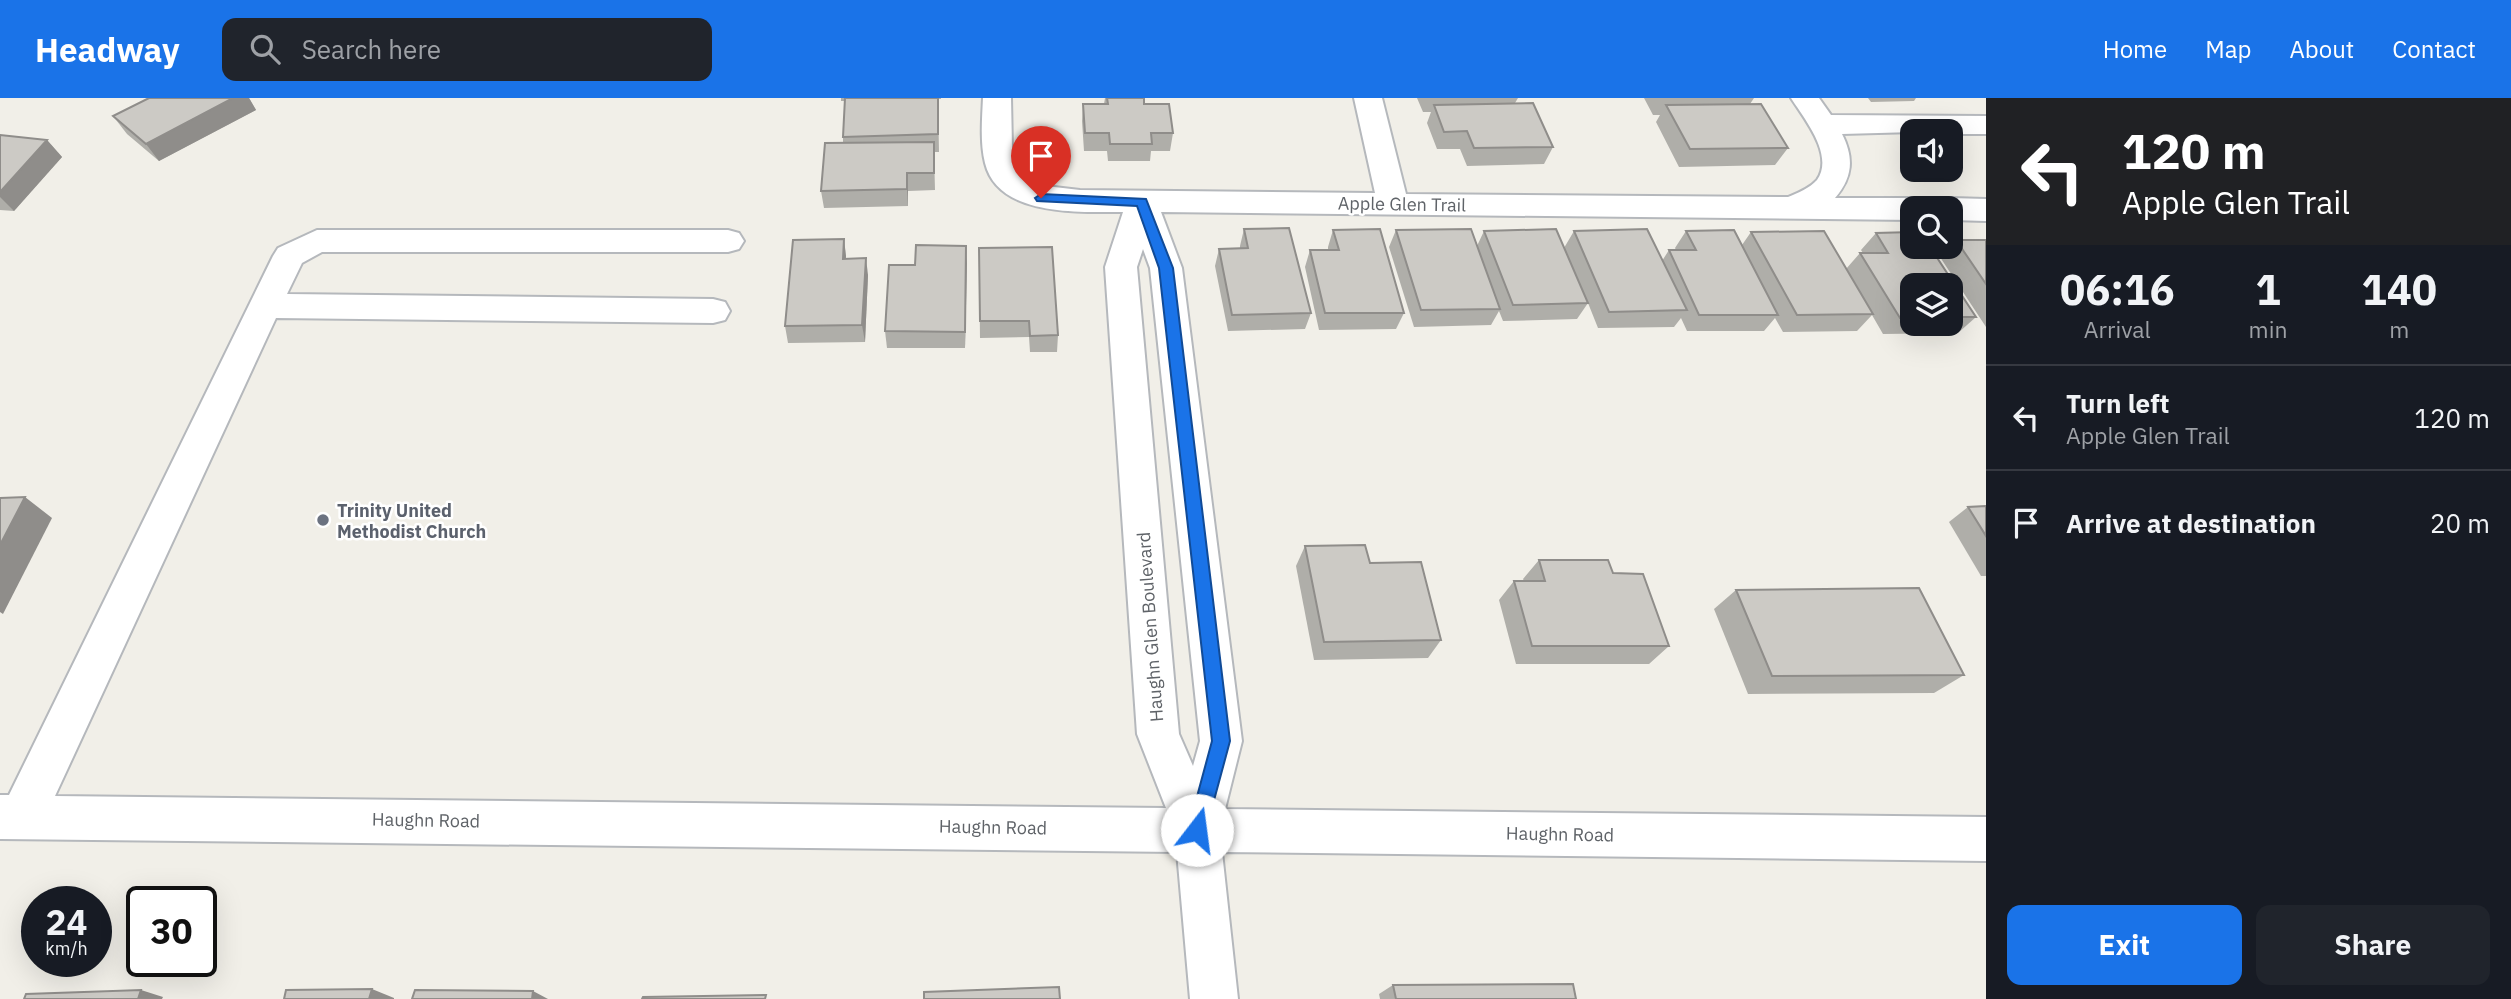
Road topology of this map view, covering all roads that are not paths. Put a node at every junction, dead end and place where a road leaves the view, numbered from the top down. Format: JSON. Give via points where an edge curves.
{"nodes":[{"id":1,"x":997,"y":98,"type":"edge"},
{"id":2,"x":1368,"y":98,"type":"edge"},
{"id":3,"x":1805,"y":98,"type":"edge"},
{"id":4,"x":1821,"y":124,"type":"junction"},
{"id":5,"x":1986,"y":125,"type":"edge"},
{"id":6,"x":1142,"y":202,"type":"junction"},
{"id":7,"x":1393,"y":204,"type":"junction"},
{"id":8,"x":1793,"y":208,"type":"junction"},
{"id":9,"x":1900,"y":209,"type":"edge"},
{"id":10,"x":1963,"y":209,"type":"edge"},
{"id":11,"x":1986,"y":210,"type":"edge"},
{"id":12,"x":728,"y":241,"type":"dead end"},
{"id":13,"x":266,"y":306,"type":"junction"},
{"id":14,"x":713,"y":312,"type":"dead end"},
{"id":15,"x":1139,"y":488,"type":"junction"},
{"id":16,"x":1192,"y":489,"type":"junction"},
{"id":17,"x":1150,"y":621,"type":"junction"},
{"id":18,"x":1207,"y":622,"type":"junction"},
{"id":19,"x":11,"y":817,"type":"edge"},
{"id":20,"x":1197,"y":830,"type":"junction"},
{"id":21,"x":1986,"y":839,"type":"edge"},
{"id":22,"x":1214,"y":999,"type":"edge"}],
"edges":[{"from":1,"to":6,"type":"street","name":"Apple Glen Trail","via":[[998,166],[1012,188],[1041,198]]},
{"from":2,"to":7,"type":"street"},
{"from":3,"to":4,"type":"street"},
{"from":4,"to":5,"type":"street"},
{"from":4,"to":8,"type":"street","via":[[1834,147],[1836,168],[1827,188]]},
{"from":6,"to":7,"type":"street","name":"Apple Glen Trail"},
{"from":6,"to":15,"type":"street","name":"Haughn Glen Boulevard","via":[[1122,267]]},
{"from":6,"to":16,"type":"street","via":[[1166,268]]},
{"from":7,"to":8,"type":"street","name":"Apple Glen Trail"},
{"from":8,"to":9,"type":"street","name":"Apple Glen Trail"},
{"from":10,"to":11,"type":"street"},
{"from":12,"to":13,"type":"street","via":[[317,241],[289,256]]},
{"from":13,"to":14,"type":"street"},
{"from":13,"to":19,"type":"street"},
{"from":15,"to":16,"type":"street"},
{"from":15,"to":17,"type":"street","name":"Haughn Glen Boulevard"},
{"from":16,"to":18,"type":"street"},
{"from":17,"to":18,"type":"street"},
{"from":17,"to":20,"type":"street","name":"Haughn Glen Boulevard","via":[[1158,734]]},
{"from":18,"to":20,"type":"street","via":[[1221,741]]},
{"from":19,"to":20,"type":"street","name":"Haughn Road"},
{"from":20,"to":21,"type":"street","name":"Haughn Road"},
{"from":20,"to":22,"type":"street"}]}
